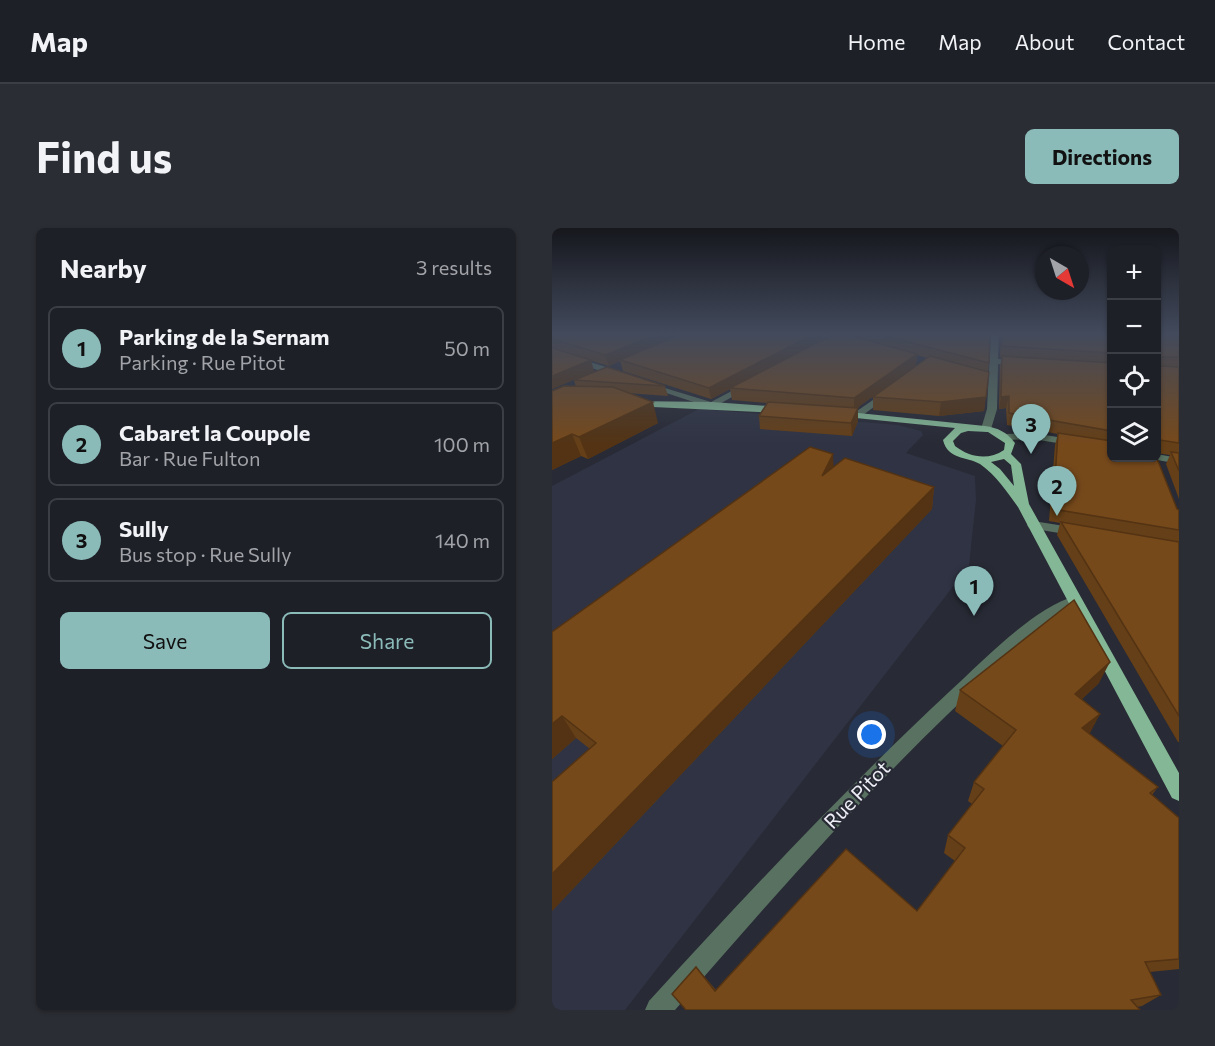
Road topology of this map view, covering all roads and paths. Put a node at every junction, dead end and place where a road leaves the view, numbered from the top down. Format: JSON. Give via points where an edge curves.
{"nodes":[{"id":1,"x":993,"y":370,"type":"edge"},
{"id":2,"x":610,"y":371,"type":"joint"},
{"id":3,"x":600,"y":375,"type":"edge"},
{"id":4,"x":981,"y":378,"type":"edge"},
{"id":5,"x":632,"y":379,"type":"edge"},
{"id":6,"x":758,"y":380,"type":"edge"},
{"id":7,"x":992,"y":381,"type":"junction"},
{"id":8,"x":644,"y":382,"type":"edge"},
{"id":9,"x":901,"y":383,"type":"edge"},
{"id":10,"x":617,"y":403,"type":"edge"},
{"id":11,"x":712,"y":405,"type":"junction"},
{"id":12,"x":790,"y":410,"type":"edge"},
{"id":13,"x":824,"y":413,"type":"edge"},
{"id":14,"x":857,"y":415,"type":"junction"},
{"id":15,"x":919,"y":420,"type":"junction"},
{"id":16,"x":966,"y":429,"type":"junction"},
{"id":17,"x":986,"y":429,"type":"junction"},
{"id":18,"x":1006,"y":437,"type":"junction"},
{"id":19,"x":948,"y":440,"type":"junction"},
{"id":20,"x":1107,"y":448,"type":"edge"},
{"id":21,"x":1005,"y":454,"type":"junction"},
{"id":22,"x":980,"y":459,"type":"junction"},
{"id":23,"x":1161,"y":461,"type":"edge"},
{"id":24,"x":1179,"y":461,"type":"edge"},
{"id":25,"x":1024,"y":506,"type":"junction"},
{"id":26,"x":1033,"y":525,"type":"junction"},
{"id":27,"x":1089,"y":534,"type":"edge"},
{"id":28,"x":1076,"y":601,"type":"junction"},
{"id":29,"x":1179,"y":792,"type":"edge"},
{"id":30,"x":658,"y":1010,"type":"edge"}],
"edges":[{"from":1,"to":7,"type":"street"},
{"from":2,"to":3,"type":"street"},
{"from":2,"to":5,"type":"street"},
{"from":4,"to":7,"type":"street"},
{"from":6,"to":11,"type":"street"},
{"from":7,"to":17,"type":"street","via":[[992,409]]},
{"from":8,"to":11,"type":"street"},
{"from":9,"to":14,"type":"street"},
{"from":10,"to":11,"type":"main road"},
{"from":11,"to":12,"type":"main road"},
{"from":13,"to":14,"type":"main road"},
{"from":14,"to":15,"type":"main road"},
{"from":15,"to":16,"type":"main road"},
{"from":15,"to":19,"type":"main road"},
{"from":16,"to":17,"type":"main road"},
{"from":16,"to":19,"type":"main road"},
{"from":17,"to":18,"type":"main road"},
{"from":18,"to":20,"type":"street","via":[[1033,436]]},
{"from":18,"to":21,"type":"main road","via":[[1011,447]]},
{"from":19,"to":22,"type":"main road","via":[[953,450]]},
{"from":21,"to":22,"type":"main road"},
{"from":21,"to":25,"type":"main road","via":[[1016,464]]},
{"from":22,"to":25,"type":"main road","via":[[996,471]]},
{"from":23,"to":24,"type":"street"},
{"from":25,"to":26,"type":"main road"},
{"from":26,"to":27,"type":"street"},
{"from":26,"to":28,"type":"main road"},
{"from":28,"to":29,"type":"main road"},
{"from":28,"to":30,"type":"street","name":"Rue Pitot","via":[[1055,611],[1006,650],[920,729],[769,886]]}]}
